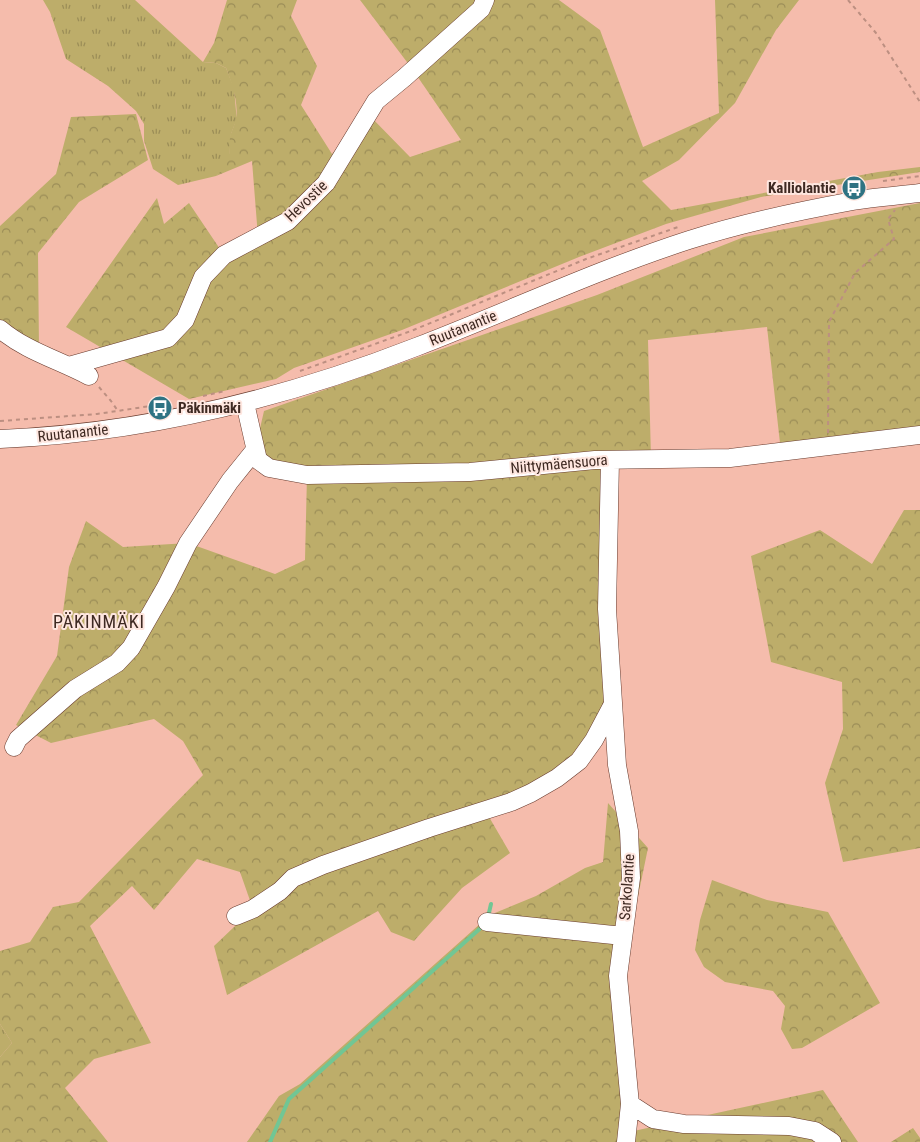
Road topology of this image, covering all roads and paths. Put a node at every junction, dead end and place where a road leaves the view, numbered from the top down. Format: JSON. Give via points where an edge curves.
{"nodes":[{"id":1,"x":485,"y":0,"type":"edge"},
{"id":2,"x":848,"y":0,"type":"edge"},
{"id":3,"x":920,"y":102,"type":"edge"},
{"id":4,"x":920,"y":176,"type":"edge"},
{"id":5,"x":876,"y":183,"type":"dead end"},
{"id":6,"x":914,"y":194,"type":"edge"},
{"id":7,"x":684,"y":225,"type":"dead end"},
{"id":8,"x":0,"y":329,"type":"edge"},
{"id":9,"x":69,"y":366,"type":"junction"},
{"id":10,"x":297,"y":372,"type":"dead end"},
{"id":11,"x":89,"y":376,"type":"joint"},
{"id":12,"x":228,"y":390,"type":"dead end"},
{"id":13,"x":199,"y":397,"type":"dead end"},
{"id":14,"x":244,"y":403,"type":"junction"},
{"id":15,"x":166,"y":404,"type":"dead end"},
{"id":16,"x":118,"y":411,"type":"junction"},
{"id":17,"x":0,"y":421,"type":"edge"},
{"id":18,"x":920,"y":435,"type":"edge"},
{"id":19,"x":0,"y":439,"type":"edge"},
{"id":20,"x":829,"y":446,"type":"junction"},
{"id":21,"x":255,"y":450,"type":"junction"},
{"id":22,"x":610,"y":460,"type":"junction"},
{"id":23,"x":613,"y":705,"type":"junction"},
{"id":24,"x":14,"y":747,"type":"dead end"},
{"id":25,"x":236,"y":916,"type":"dead end"},
{"id":26,"x":487,"y":922,"type":"dead end"},
{"id":27,"x":623,"y":936,"type":"junction"},
{"id":28,"x":630,"y":1104,"type":"junction"},
{"id":29,"x":626,"y":1142,"type":"edge"},
{"id":30,"x":832,"y":1142,"type":"edge"}],
"edges":[{"from":1,"to":9,"type":"street","name":"Hevostie","via":[[481,9],[376,101],[326,183],[288,221],[224,255],[203,277],[185,320],[168,338]]},
{"from":2,"to":3,"type":"path","via":[[876,33]]},
{"from":4,"to":5,"type":"path"},
{"from":6,"to":14,"type":"street","name":"Ruutanantie","via":[[854,201],[690,240],[598,273],[415,348],[322,381]]},
{"from":6,"to":20,"type":"path","via":[[888,219],[894,239],[855,273],[829,322]]},
{"from":7,"to":10,"type":"path","via":[[586,259],[411,331]]},
{"from":8,"to":9,"type":"street","via":[[43,356]]},
{"from":9,"to":11,"type":"street"},
{"from":11,"to":16,"type":"path"},
{"from":12,"to":13,"type":"path"},
{"from":14,"to":19,"type":"street","name":"Ruutanantie","via":[[153,423]]},
{"from":14,"to":21,"type":"street","name":"Niittymäensuora"},
{"from":15,"to":16,"type":"path"},
{"from":16,"to":17,"type":"path"},
{"from":18,"to":20,"type":"street","name":"Niittymäensuora"},
{"from":20,"to":22,"type":"street","name":"Niittymäensuora","via":[[730,458]]},
{"from":21,"to":22,"type":"street","name":"Niittymäensuora","via":[[258,460],[269,468],[307,475],[470,472]]},
{"from":21,"to":24,"type":"street","via":[[188,542],[131,648],[117,663],[75,689],[18,739]]},
{"from":22,"to":23,"type":"street","name":"Sarkolantie","via":[[606,609]]},
{"from":23,"to":25,"type":"street","via":[[579,761],[537,790],[511,802],[323,865],[293,878],[253,910]]},
{"from":23,"to":27,"type":"street","name":"Sarkolantie","via":[[616,765],[630,831],[631,878]]},
{"from":26,"to":27,"type":"street"},
{"from":27,"to":28,"type":"street","name":"Sarkolantie","via":[[618,976]]},
{"from":28,"to":29,"type":"street","name":"Sarkolantie"},
{"from":28,"to":30,"type":"street","via":[[654,1119],[684,1124],[789,1126],[815,1131]]}]}
